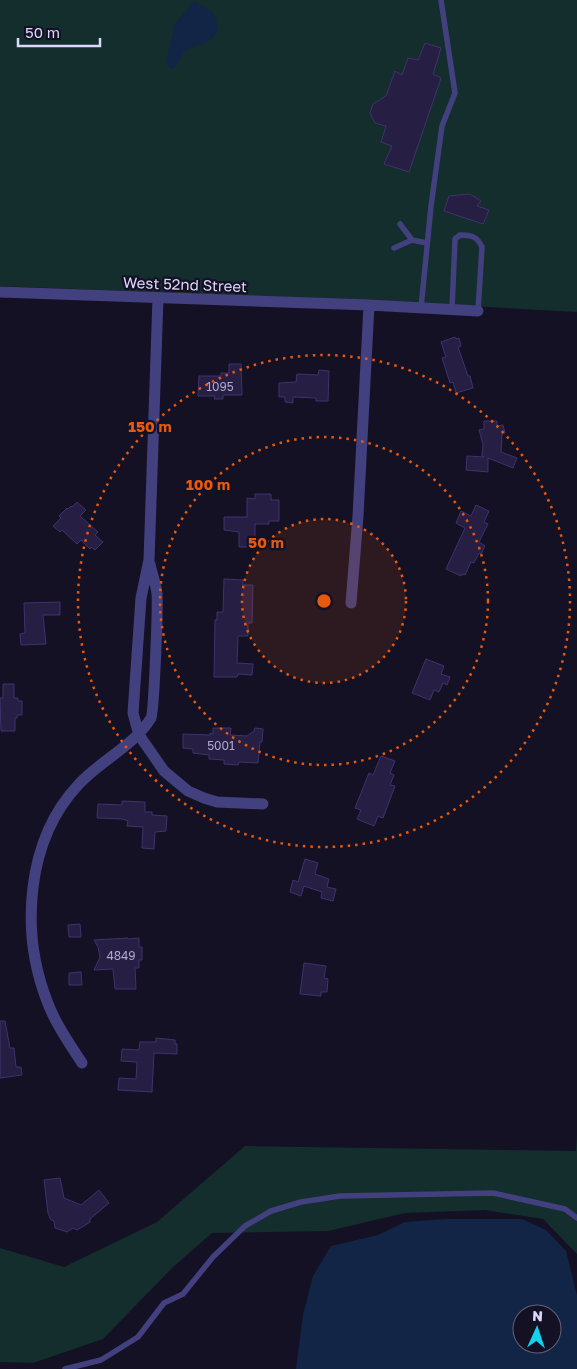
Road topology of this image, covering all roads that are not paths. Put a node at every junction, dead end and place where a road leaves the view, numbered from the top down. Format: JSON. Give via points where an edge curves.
{"nodes":[{"id":1,"x":441,"y":0,"type":"edge"},
{"id":2,"x":400,"y":224,"type":"dead end"},
{"id":3,"x":412,"y":240,"type":"junction"},
{"id":4,"x":428,"y":243,"type":"junction"},
{"id":5,"x":394,"y":248,"type":"dead end"},
{"id":6,"x":0,"y":292,"type":"edge"},
{"id":7,"x":158,"y":298,"type":"junction"},
{"id":8,"x":369,"y":305,"type":"junction"},
{"id":9,"x":421,"y":308,"type":"junction"},
{"id":10,"x":452,"y":309,"type":"junction"},
{"id":11,"x":478,"y":311,"type":"joint"},
{"id":12,"x":149,"y":560,"type":"junction"},
{"id":13,"x":351,"y":603,"type":"dead end"},
{"id":14,"x":138,"y":735,"type":"junction"},
{"id":15,"x":263,"y":804,"type":"dead end"},
{"id":16,"x":82,"y":1064,"type":"dead end"},
{"id":17,"x":577,"y":1218,"type":"edge"},
{"id":18,"x":65,"y":1369,"type":"edge"}],
"edges":[{"from":1,"to":4,"type":"lane","via":[[455,94],[442,126]]},
{"from":2,"to":3,"type":"lane"},
{"from":3,"to":4,"type":"lane"},
{"from":3,"to":5,"type":"lane"},
{"from":4,"to":9,"type":"lane"},
{"from":6,"to":7,"type":"street","name":"West 52nd Street"},
{"from":7,"to":8,"type":"street","name":"West 52nd Street"},
{"from":7,"to":12,"type":"street"},
{"from":8,"to":9,"type":"street","name":"West 52nd Street"},
{"from":8,"to":13,"type":"street"},
{"from":9,"to":10,"type":"street","name":"West 52nd Street"},
{"from":10,"to":11,"type":"street","name":"West 52nd Street"},
{"from":10,"to":11,"type":"lane","via":[[455,239],[460,235],[470,235],[478,239],[482,247]]},
{"from":12,"to":14,"type":"street","via":[[141,598],[133,713]]},
{"from":12,"to":14,"type":"street","via":[[157,593],[153,716]]},
{"from":14,"to":15,"type":"street","via":[[164,771],[188,791],[217,802]]},
{"from":14,"to":16,"type":"street","via":[[94,770],[70,795],[46,835],[35,873],[32,925],[38,974],[51,1010]]},
{"from":17,"to":18,"type":"lane","via":[[565,1209],[493,1193],[340,1196],[301,1202],[271,1211],[244,1226],[183,1294],[164,1303],[138,1337],[101,1360]]}]}
